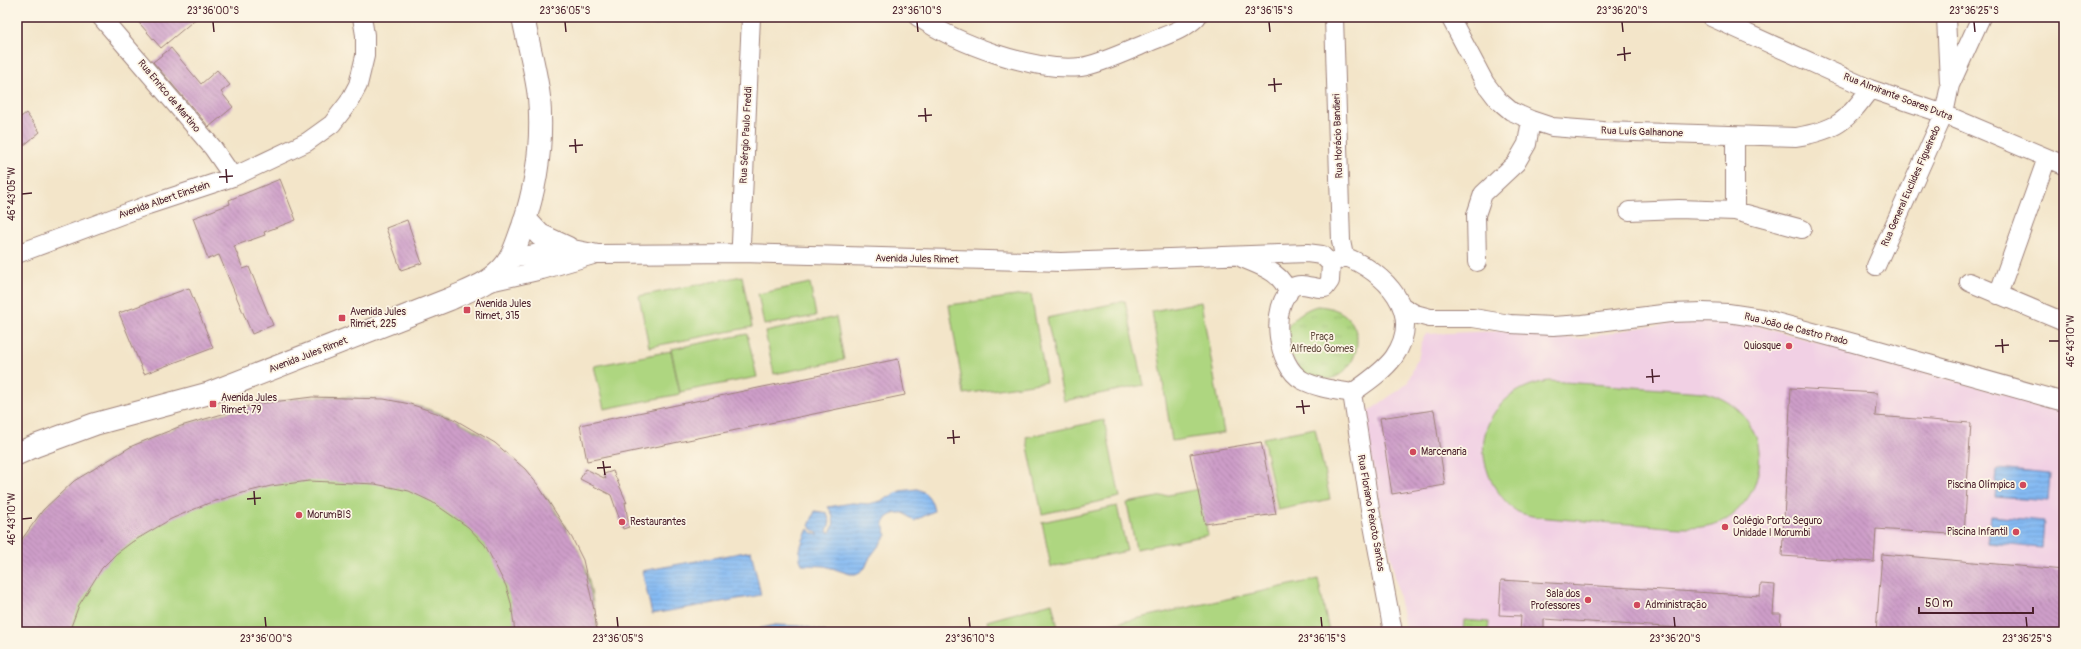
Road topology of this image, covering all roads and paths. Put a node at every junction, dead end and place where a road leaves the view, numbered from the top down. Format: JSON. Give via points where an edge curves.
{"nodes":[{"id":1,"x":101,"y":17,"type":"edge"},
{"id":2,"x":362,"y":17,"type":"edge"},
{"id":3,"x":522,"y":17,"type":"edge"},
{"id":4,"x":751,"y":17,"type":"edge"},
{"id":5,"x":918,"y":17,"type":"edge"},
{"id":6,"x":1197,"y":17,"type":"edge"},
{"id":7,"x":1334,"y":17,"type":"edge"},
{"id":8,"x":1450,"y":17,"type":"edge"},
{"id":9,"x":1711,"y":17,"type":"edge"},
{"id":10,"x":1946,"y":17,"type":"edge"},
{"id":11,"x":1980,"y":17,"type":"edge"},
{"id":12,"x":1950,"y":84,"type":"junction"},
{"id":13,"x":1870,"y":89,"type":"junction"},
{"id":14,"x":1944,"y":114,"type":"junction"},
{"id":15,"x":1531,"y":120,"type":"junction"},
{"id":16,"x":1735,"y":136,"type":"junction"},
{"id":17,"x":2047,"y":158,"type":"junction"},
{"id":18,"x":2064,"y":165,"type":"edge"},
{"id":19,"x":233,"y":177,"type":"junction"},
{"id":20,"x":1629,"y":211,"type":"dead end"},
{"id":21,"x":1735,"y":211,"type":"junction"},
{"id":22,"x":525,"y":219,"type":"junction"},
{"id":23,"x":1802,"y":229,"type":"dead end"},
{"id":24,"x":568,"y":248,"type":"junction"},
{"id":25,"x":19,"y":250,"type":"edge"},
{"id":26,"x":742,"y":253,"type":"junction"},
{"id":27,"x":598,"y":254,"type":"junction"},
{"id":28,"x":1235,"y":256,"type":"junction"},
{"id":29,"x":510,"y":258,"type":"junction"},
{"id":30,"x":1338,"y":260,"type":"junction"},
{"id":31,"x":1477,"y":262,"type":"dead end"},
{"id":32,"x":1876,"y":266,"type":"dead end"},
{"id":33,"x":1969,"y":282,"type":"dead end"},
{"id":34,"x":484,"y":283,"type":"junction"},
{"id":35,"x":1288,"y":294,"type":"junction"},
{"id":36,"x":1998,"y":295,"type":"junction"},
{"id":37,"x":1403,"y":307,"type":"junction"},
{"id":38,"x":2064,"y":322,"type":"edge"},
{"id":39,"x":1352,"y":393,"type":"junction"},
{"id":40,"x":2064,"y":402,"type":"edge"},
{"id":41,"x":17,"y":454,"type":"edge"},
{"id":42,"x":1393,"y":632,"type":"edge"}],
"edges":[{"from":1,"to":19,"type":"street","name":"Rua Enrico de Martino","via":[[213,148]]},
{"from":2,"to":19,"type":"street","name":"Avenida Albert Einstein","via":[[365,56],[358,85],[350,102],[332,124],[307,142]]},
{"from":3,"to":22,"type":"main road","via":[[539,97],[540,136],[539,165]]},
{"from":4,"to":26,"type":"street","name":"Rua Sérgio Paulo Freddi"},
{"from":5,"to":6,"type":"street","via":[[956,39],[999,54],[1042,65],[1082,67],[1192,24]]},
{"from":7,"to":30,"type":"street","name":"Rua Horácio Bandieri","via":[[1341,241]]},
{"from":8,"to":15,"type":"street","name":"Rua Luís Galhanone","via":[[1484,83],[1498,100]]},
{"from":9,"to":13,"type":"street","name":"Rua Almirante Soares Dutra"},
{"from":10,"to":12,"type":"street"},
{"from":11,"to":12,"type":"street","name":"Rua General Euclides Figueiredo"},
{"from":12,"to":14,"type":"street","name":"Rua General Euclides Figueiredo"},
{"from":13,"to":14,"type":"street","name":"Rua Almirante Soares Dutra"},
{"from":13,"to":16,"type":"street","name":"Rua Luís Galhanone","via":[[1853,112],[1839,124],[1821,133],[1796,137]]},
{"from":14,"to":17,"type":"street","name":"Rua Almirante Soares Dutra"},
{"from":14,"to":32,"type":"street","name":"Rua General Euclides Figueiredo"},
{"from":15,"to":16,"type":"street","name":"Rua Luís Galhanone","via":[[1552,127],[1603,131]]},
{"from":15,"to":31,"type":"street","via":[[1527,144],[1516,163],[1483,194],[1476,215]]},
{"from":16,"to":21,"type":"street"},
{"from":17,"to":18,"type":"street","name":"Rua Almirante Soares Dutra"},
{"from":17,"to":36,"type":"street"},
{"from":19,"to":25,"type":"street","name":"Avenida Albert Einstein"},
{"from":20,"to":21,"type":"street"},
{"from":21,"to":23,"type":"street"},
{"from":22,"to":24,"type":"main road","via":[[540,235]]},
{"from":22,"to":29,"type":"main road"},
{"from":24,"to":27,"type":"street","name":"Avenida Jules Rimet"},
{"from":24,"to":29,"type":"street","name":"Avenida Jules Rimet"},
{"from":26,"to":27,"type":"street","name":"Avenida Jules Rimet"},
{"from":26,"to":28,"type":"street","name":"Avenida Jules Rimet","via":[[1061,262]]},
{"from":27,"to":34,"type":"street","name":"Avenida Jules Rimet"},
{"from":28,"to":30,"type":"street","name":"Avenida Jules Rimet","via":[[1308,253]]},
{"from":28,"to":35,"type":"street","name":"Avenida Jules Rimet","via":[[1272,270],[1286,287]]},
{"from":29,"to":34,"type":"main road","via":[[499,272]]},
{"from":30,"to":35,"type":"street","via":[[1325,288],[1294,286]]},
{"from":30,"to":37,"type":"street","via":[[1362,263],[1386,281]]},
{"from":33,"to":36,"type":"street"},
{"from":34,"to":41,"type":"main road","name":"Avenida Jules Rimet","via":[[416,313],[210,393],[95,424]]},
{"from":35,"to":39,"type":"street","via":[[1281,306],[1279,334],[1286,360],[1293,372],[1311,384]]},
{"from":36,"to":38,"type":"street"},
{"from":37,"to":39,"type":"street","via":[[1405,327],[1402,343],[1393,358]]},
{"from":37,"to":40,"type":"street","name":"Rua João de Castro Prado","via":[[1430,318],[1473,318],[1510,324],[1553,326],[1670,313],[1728,313],[1761,318]]},
{"from":39,"to":42,"type":"street","name":"Rua Floriano Peixoto Santos"}]}
